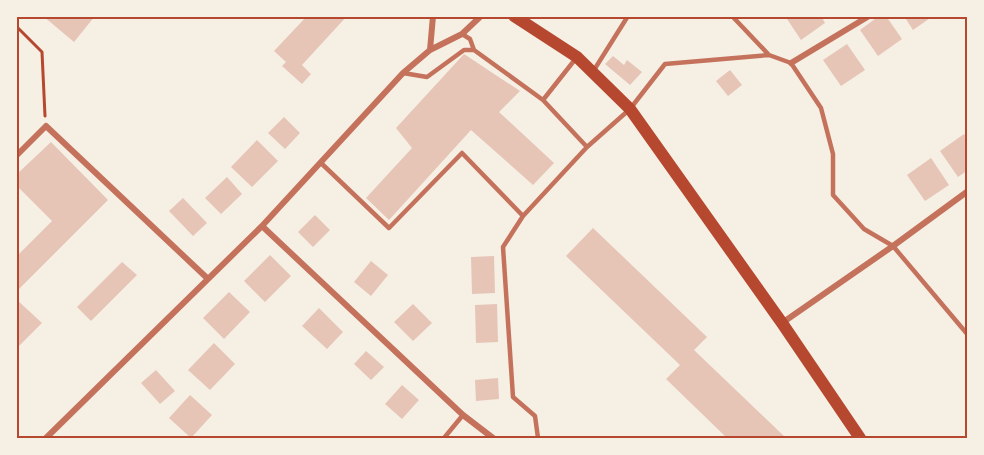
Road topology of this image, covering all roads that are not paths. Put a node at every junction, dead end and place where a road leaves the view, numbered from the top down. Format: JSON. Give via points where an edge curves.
{"nodes":[{"id":1,"x":433,"y":16,"type":"edge"},
{"id":2,"x":481,"y":16,"type":"edge"},
{"id":3,"x":514,"y":16,"type":"edge"},
{"id":4,"x":628,"y":16,"type":"edge"},
{"id":5,"x":732,"y":16,"type":"edge"},
{"id":6,"x":869,"y":16,"type":"edge"},
{"id":7,"x":462,"y":34,"type":"junction"},
{"id":8,"x":430,"y":50,"type":"junction"},
{"id":9,"x":474,"y":50,"type":"junction"},
{"id":10,"x":769,"y":56,"type":"junction"},
{"id":11,"x":577,"y":57,"type":"junction"},
{"id":12,"x":791,"y":63,"type":"junction"},
{"id":13,"x":403,"y":73,"type":"junction"},
{"id":14,"x":593,"y":73,"type":"junction"},
{"id":15,"x":543,"y":100,"type":"junction"},
{"id":16,"x":630,"y":109,"type":"junction"},
{"id":17,"x":587,"y":147,"type":"junction"},
{"id":18,"x":16,"y":156,"type":"edge"},
{"id":19,"x":321,"y":162,"type":"junction"},
{"id":20,"x":968,"y":190,"type":"edge"},
{"id":21,"x":523,"y":216,"type":"junction"},
{"id":22,"x":262,"y":226,"type":"junction"},
{"id":23,"x":893,"y":246,"type":"junction"},
{"id":24,"x":207,"y":279,"type":"junction"},
{"id":25,"x":782,"y":323,"type":"junction"},
{"id":26,"x":968,"y":335,"type":"edge"},
{"id":27,"x":463,"y":415,"type":"junction"},
{"id":28,"x":46,"y":438,"type":"edge"},
{"id":29,"x":444,"y":438,"type":"edge"},
{"id":30,"x":493,"y":438,"type":"edge"},
{"id":31,"x":538,"y":438,"type":"edge"},
{"id":32,"x":860,"y":438,"type":"edge"}],
"edges":[{"from":1,"to":8,"type":"street"},
{"from":2,"to":7,"type":"street"},
{"from":3,"to":11,"type":"main road"},
{"from":4,"to":14,"type":"lane"},
{"from":5,"to":10,"type":"lane"},
{"from":6,"to":12,"type":"street"},
{"from":7,"to":8,"type":"street"},
{"from":7,"to":9,"type":"lane","via":[[470,39]]},
{"from":8,"to":13,"type":"street"},
{"from":9,"to":13,"type":"lane","via":[[464,50],[427,77]]},
{"from":9,"to":15,"type":"lane"},
{"from":10,"to":12,"type":"lane"},
{"from":10,"to":16,"type":"lane","via":[[664,64]]},
{"from":11,"to":14,"type":"main road"},
{"from":11,"to":15,"type":"lane"},
{"from":12,"to":23,"type":"lane","via":[[821,108],[833,154],[833,195],[864,229]]},
{"from":13,"to":19,"type":"street"},
{"from":14,"to":16,"type":"main road"},
{"from":15,"to":17,"type":"lane"},
{"from":16,"to":17,"type":"lane"},
{"from":16,"to":25,"type":"main road"},
{"from":17,"to":21,"type":"lane"},
{"from":18,"to":24,"type":"street","via":[[46,126]]},
{"from":19,"to":21,"type":"lane","via":[[388,228],[462,153]]},
{"from":19,"to":22,"type":"street"},
{"from":20,"to":23,"type":"street"},
{"from":21,"to":31,"type":"lane","via":[[503,248],[513,397],[535,416]]},
{"from":22,"to":24,"type":"street"},
{"from":22,"to":27,"type":"street"},
{"from":23,"to":25,"type":"street"},
{"from":23,"to":26,"type":"lane"},
{"from":24,"to":28,"type":"street"},
{"from":25,"to":32,"type":"main road"},
{"from":27,"to":29,"type":"lane"},
{"from":27,"to":30,"type":"street"}]}
